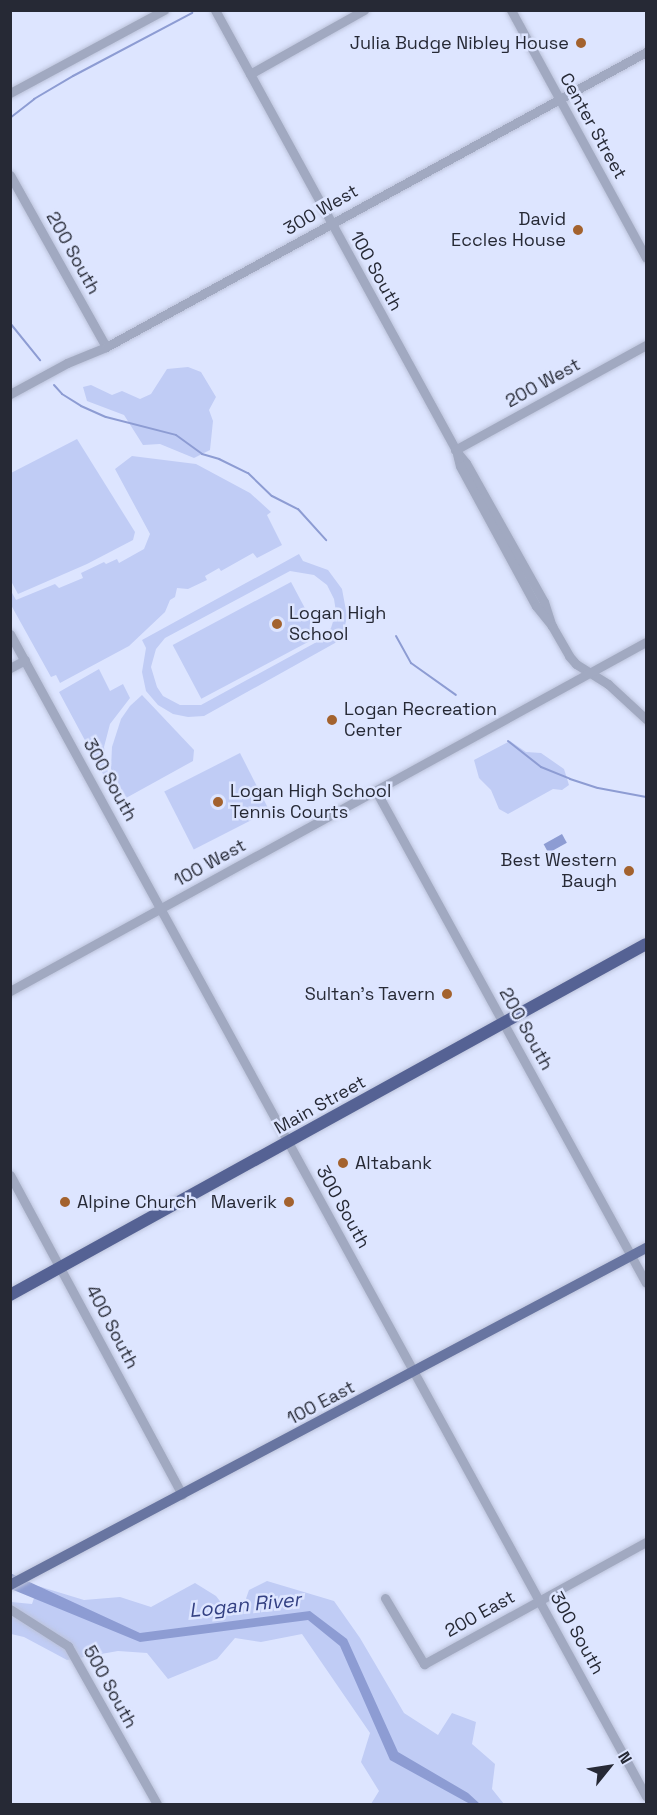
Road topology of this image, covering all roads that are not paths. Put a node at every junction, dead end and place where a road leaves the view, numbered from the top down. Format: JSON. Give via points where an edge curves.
{"nodes":[{"id":1,"x":164,"y":10,"type":"edge"},
{"id":2,"x":215,"y":10,"type":"edge"},
{"id":3,"x":364,"y":10,"type":"edge"},
{"id":4,"x":511,"y":10,"type":"edge"},
{"id":5,"x":646,"y":52,"type":"edge"},
{"id":6,"x":250,"y":74,"type":"junction"},
{"id":7,"x":10,"y":93,"type":"edge"},
{"id":8,"x":560,"y":100,"type":"junction"},
{"id":9,"x":10,"y":175,"type":"edge"},
{"id":10,"x":331,"y":223,"type":"junction"},
{"id":11,"x":646,"y":258,"type":"edge"},
{"id":12,"x":646,"y":345,"type":"edge"},
{"id":13,"x":106,"y":347,"type":"junction"},
{"id":14,"x":10,"y":393,"type":"edge"},
{"id":15,"x":456,"y":451,"type":"junction"},
{"id":16,"x":10,"y":634,"type":"edge"},
{"id":17,"x":646,"y":642,"type":"edge"},
{"id":18,"x":25,"y":660,"type":"junction"},
{"id":19,"x":10,"y":668,"type":"edge"},
{"id":20,"x":590,"y":673,"type":"junction"},
{"id":21,"x":646,"y":718,"type":"edge"},
{"id":22,"x":376,"y":791,"type":"junction"},
{"id":23,"x":162,"y":909,"type":"junction"},
{"id":24,"x":646,"y":944,"type":"edge"},
{"id":25,"x":10,"y":991,"type":"edge"},
{"id":26,"x":504,"y":1023,"type":"junction"},
{"id":27,"x":289,"y":1143,"type":"junction"},
{"id":28,"x":10,"y":1174,"type":"edge"},
{"id":29,"x":646,"y":1248,"type":"edge"},
{"id":30,"x":632,"y":1256,"type":"junction"},
{"id":31,"x":62,"y":1267,"type":"junction"},
{"id":32,"x":646,"y":1283,"type":"edge"},
{"id":33,"x":10,"y":1295,"type":"edge"},
{"id":34,"x":414,"y":1371,"type":"junction"},
{"id":35,"x":182,"y":1495,"type":"junction"},
{"id":36,"x":646,"y":1542,"type":"edge"},
{"id":37,"x":10,"y":1585,"type":"edge"},
{"id":38,"x":385,"y":1598,"type":"dead end"},
{"id":39,"x":540,"y":1600,"type":"junction"},
{"id":40,"x":10,"y":1609,"type":"edge"},
{"id":41,"x":646,"y":1796,"type":"edge"},
{"id":42,"x":157,"y":1804,"type":"edge"}],
"edges":[{"from":1,"to":7,"type":"street"},
{"from":2,"to":6,"type":"street","name":"100 South"},
{"from":3,"to":6,"type":"street"},
{"from":4,"to":8,"type":"street","name":"Center Street"},
{"from":5,"to":8,"type":"street","name":"300 West"},
{"from":6,"to":10,"type":"street","name":"100 South"},
{"from":8,"to":10,"type":"street","name":"300 West"},
{"from":8,"to":11,"type":"street","name":"Center Street"},
{"from":9,"to":13,"type":"street","name":"200 South"},
{"from":10,"to":13,"type":"street","name":"300 West"},
{"from":10,"to":15,"type":"street","name":"100 South"},
{"from":12,"to":15,"type":"street","name":"200 West"},
{"from":13,"to":14,"type":"street","name":"300 West"},
{"from":15,"to":20,"type":"street","name":"100 South","via":[[544,602],[569,656]]},
{"from":16,"to":18,"type":"street","name":"300 South"},
{"from":17,"to":20,"type":"street","name":"100 West"},
{"from":18,"to":19,"type":"street"},
{"from":18,"to":23,"type":"street","name":"300 South"},
{"from":20,"to":21,"type":"street","name":"100 South"},
{"from":20,"to":22,"type":"street","name":"100 West"},
{"from":22,"to":23,"type":"street","name":"100 West"},
{"from":22,"to":26,"type":"street","name":"200 South"},
{"from":23,"to":25,"type":"street","name":"100 West"},
{"from":23,"to":27,"type":"street","name":"300 South"},
{"from":24,"to":26,"type":"highway","name":"Main Street"},
{"from":26,"to":27,"type":"highway","name":"Main Street"},
{"from":26,"to":30,"type":"street","name":"200 South"},
{"from":27,"to":31,"type":"highway","name":"Main Street"},
{"from":27,"to":34,"type":"street","name":"300 South"},
{"from":28,"to":31,"type":"street","name":"400 South"},
{"from":29,"to":30,"type":"main road","name":"100 East"},
{"from":30,"to":32,"type":"street","name":"200 South"},
{"from":30,"to":34,"type":"main road","name":"100 East"},
{"from":31,"to":33,"type":"highway","name":"Main Street"},
{"from":31,"to":35,"type":"street","name":"400 South"},
{"from":34,"to":35,"type":"main road","name":"100 East"},
{"from":34,"to":39,"type":"street","name":"300 South"},
{"from":35,"to":37,"type":"main road","name":"100 East"},
{"from":36,"to":39,"type":"street","name":"200 East"},
{"from":38,"to":39,"type":"street","name":"200 East","via":[[424,1664]]},
{"from":39,"to":41,"type":"street","name":"300 South"},
{"from":40,"to":42,"type":"street","name":"500 South","via":[[68,1646]]}]}
